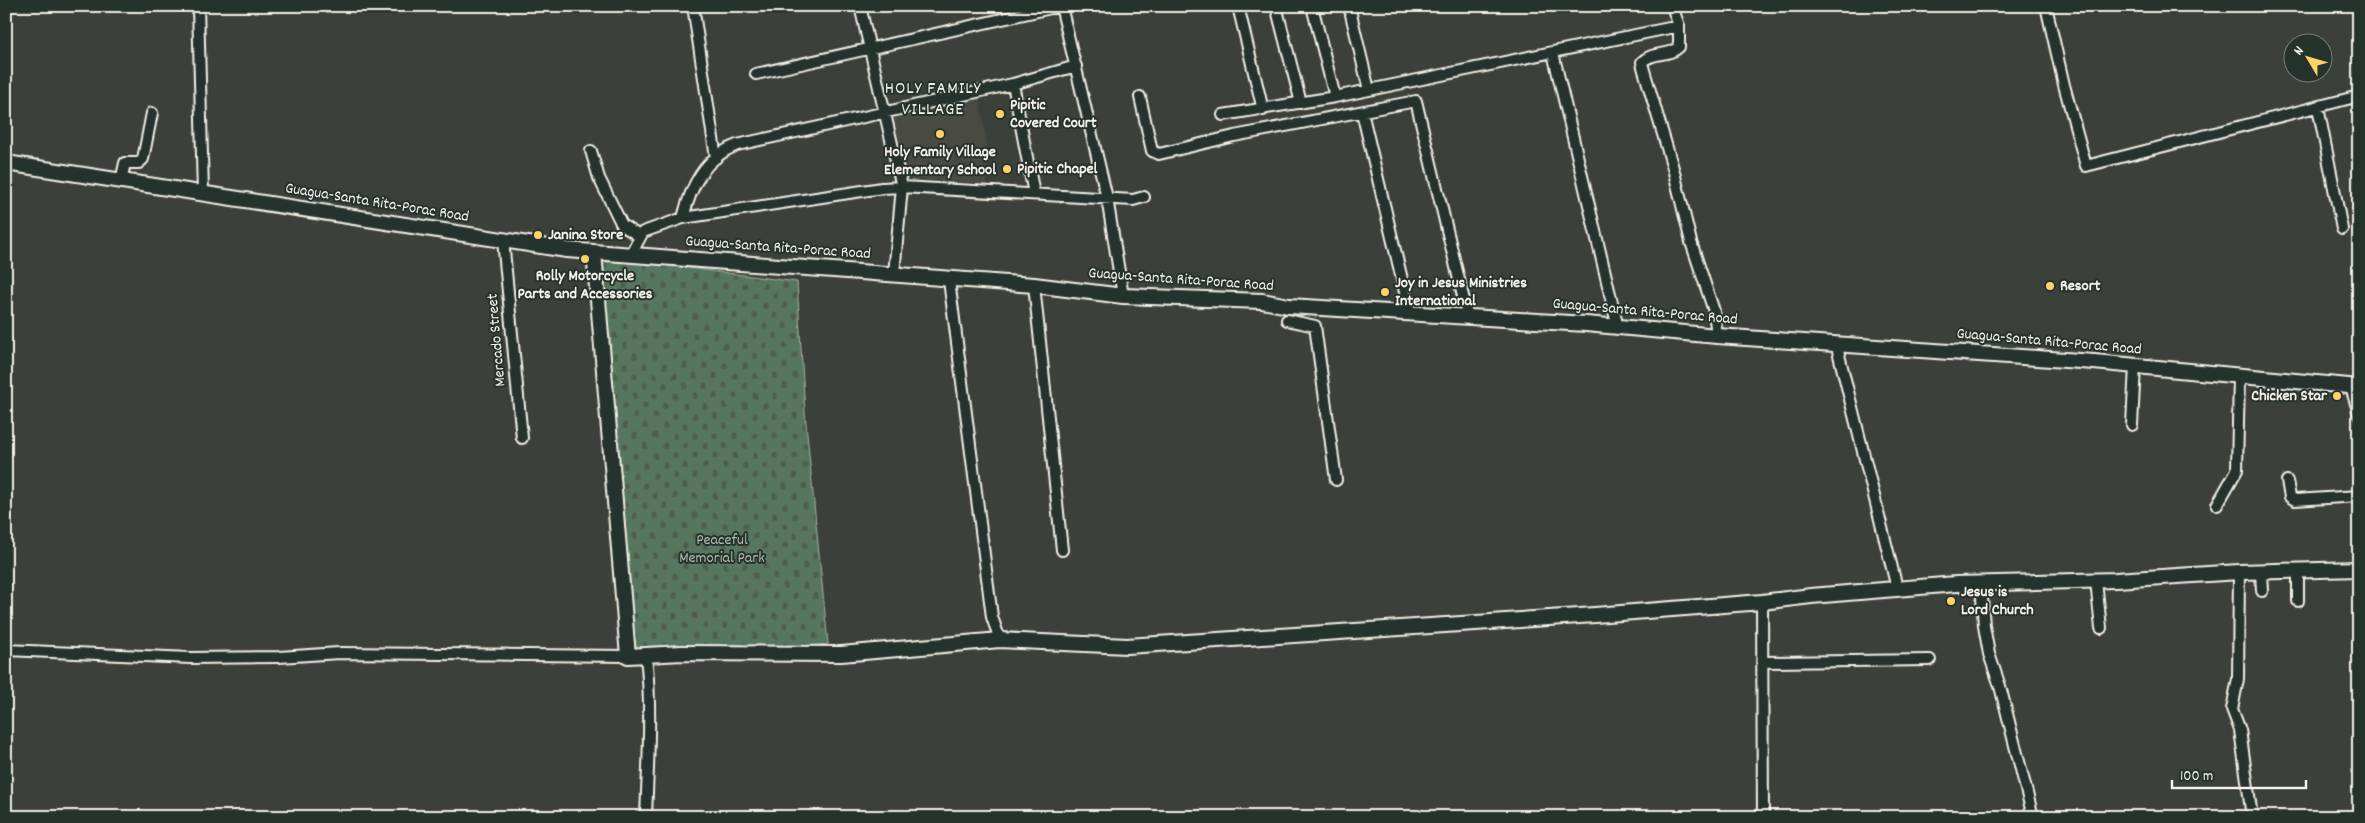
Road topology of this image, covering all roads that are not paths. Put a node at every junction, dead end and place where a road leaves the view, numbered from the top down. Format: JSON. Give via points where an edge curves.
{"nodes":[{"id":1,"x":198,"y":6,"type":"edge"},
{"id":2,"x":693,"y":6,"type":"edge"},
{"id":3,"x":860,"y":6,"type":"edge"},
{"id":4,"x":1061,"y":6,"type":"edge"},
{"id":5,"x":1238,"y":6,"type":"edge"},
{"id":6,"x":1276,"y":6,"type":"edge"},
{"id":7,"x":1312,"y":6,"type":"edge"},
{"id":8,"x":1349,"y":6,"type":"edge"},
{"id":9,"x":1672,"y":6,"type":"edge"},
{"id":10,"x":2046,"y":6,"type":"edge"},
{"id":11,"x":1679,"y":26,"type":"junction"},
{"id":12,"x":871,"y":48,"type":"junction"},
{"id":13,"x":1553,"y":53,"type":"junction"},
{"id":14,"x":1076,"y":66,"type":"junction"},
{"id":15,"x":756,"y":74,"type":"dead end"},
{"id":16,"x":1013,"y":84,"type":"junction"},
{"id":17,"x":1369,"y":90,"type":"junction"},
{"id":18,"x":2359,"y":96,"type":"edge"},
{"id":19,"x":1140,"y":97,"type":"dead end"},
{"id":20,"x":1335,"y":97,"type":"junction"},
{"id":21,"x":1301,"y":103,"type":"junction"},
{"id":22,"x":2318,"y":108,"type":"junction"},
{"id":23,"x":1263,"y":110,"type":"junction"},
{"id":24,"x":886,"y":112,"type":"junction"},
{"id":25,"x":1362,"y":112,"type":"junction"},
{"id":26,"x":152,"y":113,"type":"dead end"},
{"id":27,"x":1223,"y":116,"type":"dead end"},
{"id":28,"x":591,"y":150,"type":"dead end"},
{"id":29,"x":716,"y":158,"type":"junction"},
{"id":30,"x":6,"y":163,"type":"edge"},
{"id":31,"x":121,"y":180,"type":"junction"},
{"id":32,"x":902,"y":187,"type":"junction"},
{"id":33,"x":202,"y":193,"type":"junction"},
{"id":34,"x":1034,"y":194,"type":"junction"},
{"id":35,"x":1144,"y":197,"type":"dead end"},
{"id":36,"x":1107,"y":198,"type":"junction"},
{"id":37,"x":683,"y":218,"type":"junction"},
{"id":38,"x":2342,"y":229,"type":"dead end"},
{"id":39,"x":639,"y":236,"type":"junction"},
{"id":40,"x":503,"y":240,"type":"junction"},
{"id":41,"x":594,"y":252,"type":"junction"},
{"id":42,"x":631,"y":254,"type":"junction"},
{"id":43,"x":894,"y":274,"type":"junction"},
{"id":44,"x":950,"y":280,"type":"junction"},
{"id":45,"x":1034,"y":285,"type":"junction"},
{"id":46,"x":1123,"y":296,"type":"junction"},
{"id":47,"x":1410,"y":313,"type":"junction"},
{"id":48,"x":1468,"y":317,"type":"junction"},
{"id":49,"x":1287,"y":320,"type":"dead end"},
{"id":50,"x":1618,"y":328,"type":"junction"},
{"id":51,"x":1717,"y":336,"type":"junction"},
{"id":52,"x":1836,"y":343,"type":"junction"},
{"id":53,"x":2135,"y":366,"type":"junction"},
{"id":54,"x":2239,"y":376,"type":"junction"},
{"id":55,"x":2355,"y":387,"type":"edge"},
{"id":56,"x":2359,"y":414,"type":"edge"},
{"id":57,"x":2132,"y":425,"type":"dead end"},
{"id":58,"x":522,"y":438,"type":"dead end"},
{"id":59,"x":1336,"y":480,"type":"dead end"},
{"id":60,"x":2288,"y":481,"type":"dead end"},
{"id":61,"x":2359,"y":496,"type":"edge"},
{"id":62,"x":2217,"y":505,"type":"dead end"},
{"id":63,"x":1062,"y":550,"type":"dead end"},
{"id":64,"x":2359,"y":569,"type":"edge"},
{"id":65,"x":2298,"y":570,"type":"junction"},
{"id":66,"x":2239,"y":572,"type":"junction"},
{"id":67,"x":2261,"y":572,"type":"junction"},
{"id":68,"x":2096,"y":581,"type":"junction"},
{"id":69,"x":1981,"y":583,"type":"junction"},
{"id":70,"x":1897,"y":588,"type":"junction"},
{"id":71,"x":2262,"y":591,"type":"dead end"},
{"id":72,"x":2298,"y":601,"type":"dead end"},
{"id":73,"x":1762,"y":602,"type":"junction"},
{"id":74,"x":2101,"y":628,"type":"dead end"},
{"id":75,"x":1000,"y":640,"type":"junction"},
{"id":76,"x":6,"y":650,"type":"edge"},
{"id":77,"x":628,"y":656,"type":"junction"},
{"id":78,"x":646,"y":656,"type":"junction"},
{"id":79,"x":1930,"y":660,"type":"dead end"},
{"id":80,"x":1762,"y":662,"type":"junction"},
{"id":81,"x":646,"y":817,"type":"edge"},
{"id":82,"x":1764,"y":817,"type":"edge"},
{"id":83,"x":2033,"y":817,"type":"edge"},
{"id":84,"x":2252,"y":817,"type":"edge"}],
"edges":[{"from":1,"to":33,"type":"street"},
{"from":2,"to":29,"type":"street"},
{"from":3,"to":12,"type":"street"},
{"from":4,"to":12,"type":"street"},
{"from":4,"to":14,"type":"street"},
{"from":5,"to":23,"type":"street"},
{"from":6,"to":21,"type":"street"},
{"from":7,"to":20,"type":"street"},
{"from":8,"to":17,"type":"street"},
{"from":9,"to":11,"type":"street"},
{"from":10,"to":22,"type":"street","via":[[2086,166]]},
{"from":11,"to":13,"type":"street"},
{"from":11,"to":51,"type":"street","via":[[1681,40],[1674,52],[1646,57],[1642,62],[1673,168],[1690,242],[1712,304]]},
{"from":12,"to":15,"type":"street"},
{"from":12,"to":24,"type":"street"},
{"from":13,"to":17,"type":"street"},
{"from":13,"to":50,"type":"street"},
{"from":14,"to":16,"type":"street"},
{"from":14,"to":36,"type":"street"},
{"from":16,"to":24,"type":"street"},
{"from":16,"to":34,"type":"street"},
{"from":17,"to":20,"type":"street"},
{"from":18,"to":22,"type":"street"},
{"from":19,"to":25,"type":"street","via":[[1154,154]]},
{"from":20,"to":21,"type":"street"},
{"from":21,"to":23,"type":"street"},
{"from":22,"to":38,"type":"street"},
{"from":23,"to":27,"type":"street"},
{"from":24,"to":29,"type":"street","via":[[748,142],[732,147]]},
{"from":24,"to":32,"type":"street"},
{"from":25,"to":47,"type":"street"},
{"from":25,"to":48,"type":"street","via":[[1416,101]]},
{"from":26,"to":31,"type":"street","via":[[143,159],[139,163],[125,163]]},
{"from":28,"to":39,"type":"street","via":[[599,178],[622,225]]},
{"from":29,"to":37,"type":"street","via":[[694,182]]},
{"from":30,"to":31,"type":"main road","name":"Guagua-Santa Rita-Porac Road"},
{"from":31,"to":33,"type":"main road","name":"Guagua-Santa Rita-Porac Road"},
{"from":32,"to":34,"type":"street"},
{"from":32,"to":37,"type":"street"},
{"from":32,"to":43,"type":"street"},
{"from":33,"to":40,"type":"main road","name":"Guagua-Santa Rita-Porac Road"},
{"from":34,"to":36,"type":"street"},
{"from":35,"to":36,"type":"street","via":[[1133,200]]},
{"from":36,"to":46,"type":"street"},
{"from":37,"to":39,"type":"street","via":[[648,229]]},
{"from":39,"to":42,"type":"street"},
{"from":40,"to":41,"type":"main road","name":"Guagua-Santa Rita-Porac Road"},
{"from":40,"to":58,"type":"street","name":"Mercado Street"},
{"from":41,"to":42,"type":"main road","name":"Guagua-Santa Rita-Porac Road"},
{"from":41,"to":77,"type":"main road"},
{"from":42,"to":43,"type":"main road","name":"Guagua-Santa Rita-Porac Road"},
{"from":43,"to":44,"type":"main road","name":"Guagua-Santa Rita-Porac Road"},
{"from":44,"to":45,"type":"main road","name":"Guagua-Santa Rita-Porac Road"},
{"from":44,"to":75,"type":"street","via":[[992,617]]},
{"from":45,"to":46,"type":"main road","name":"Guagua-Santa Rita-Porac Road"},
{"from":45,"to":63,"type":"street"},
{"from":46,"to":47,"type":"main road","name":"Guagua-Santa Rita-Porac Road","via":[[1262,301],[1290,306]]},
{"from":47,"to":48,"type":"main road","name":"Guagua-Santa Rita-Porac Road"},
{"from":48,"to":50,"type":"main road","name":"Guagua-Santa Rita-Porac Road"},
{"from":49,"to":59,"type":"street","via":[[1315,326]]},
{"from":50,"to":51,"type":"main road","name":"Guagua-Santa Rita-Porac Road"},
{"from":51,"to":52,"type":"main road","name":"Guagua-Santa Rita-Porac Road"},
{"from":52,"to":53,"type":"main road","name":"Guagua-Santa Rita-Porac Road"},
{"from":52,"to":70,"type":"street"},
{"from":53,"to":54,"type":"main road","name":"Guagua-Santa Rita-Porac Road"},
{"from":53,"to":57,"type":"street"},
{"from":54,"to":55,"type":"main road","name":"Guagua-Santa Rita-Porac Road"},
{"from":54,"to":62,"type":"street","via":[[2237,470]]},
{"from":55,"to":56,"type":"street"},
{"from":60,"to":61,"type":"street","via":[[2290,497],[2295,500]]},
{"from":64,"to":65,"type":"main road"},
{"from":65,"to":67,"type":"main road"},
{"from":65,"to":72,"type":"street"},
{"from":66,"to":67,"type":"main road"},
{"from":66,"to":68,"type":"main road"},
{"from":66,"to":84,"type":"street","via":[[2238,679],[2232,709],[2240,730]]},
{"from":67,"to":71,"type":"street"},
{"from":68,"to":69,"type":"main road"},
{"from":68,"to":74,"type":"street"},
{"from":69,"to":70,"type":"main road"},
{"from":69,"to":83,"type":"street","via":[[1989,654]]},
{"from":70,"to":73,"type":"main road"},
{"from":73,"to":75,"type":"main road","via":[[1126,646]]},
{"from":73,"to":80,"type":"street"},
{"from":75,"to":78,"type":"main road","via":[[841,654],[682,653]]},
{"from":76,"to":77,"type":"street","via":[[190,658],[339,653]]},
{"from":77,"to":78,"type":"main road"},
{"from":78,"to":81,"type":"street","via":[[650,724]]},
{"from":79,"to":80,"type":"street"},
{"from":80,"to":82,"type":"street"}]}
